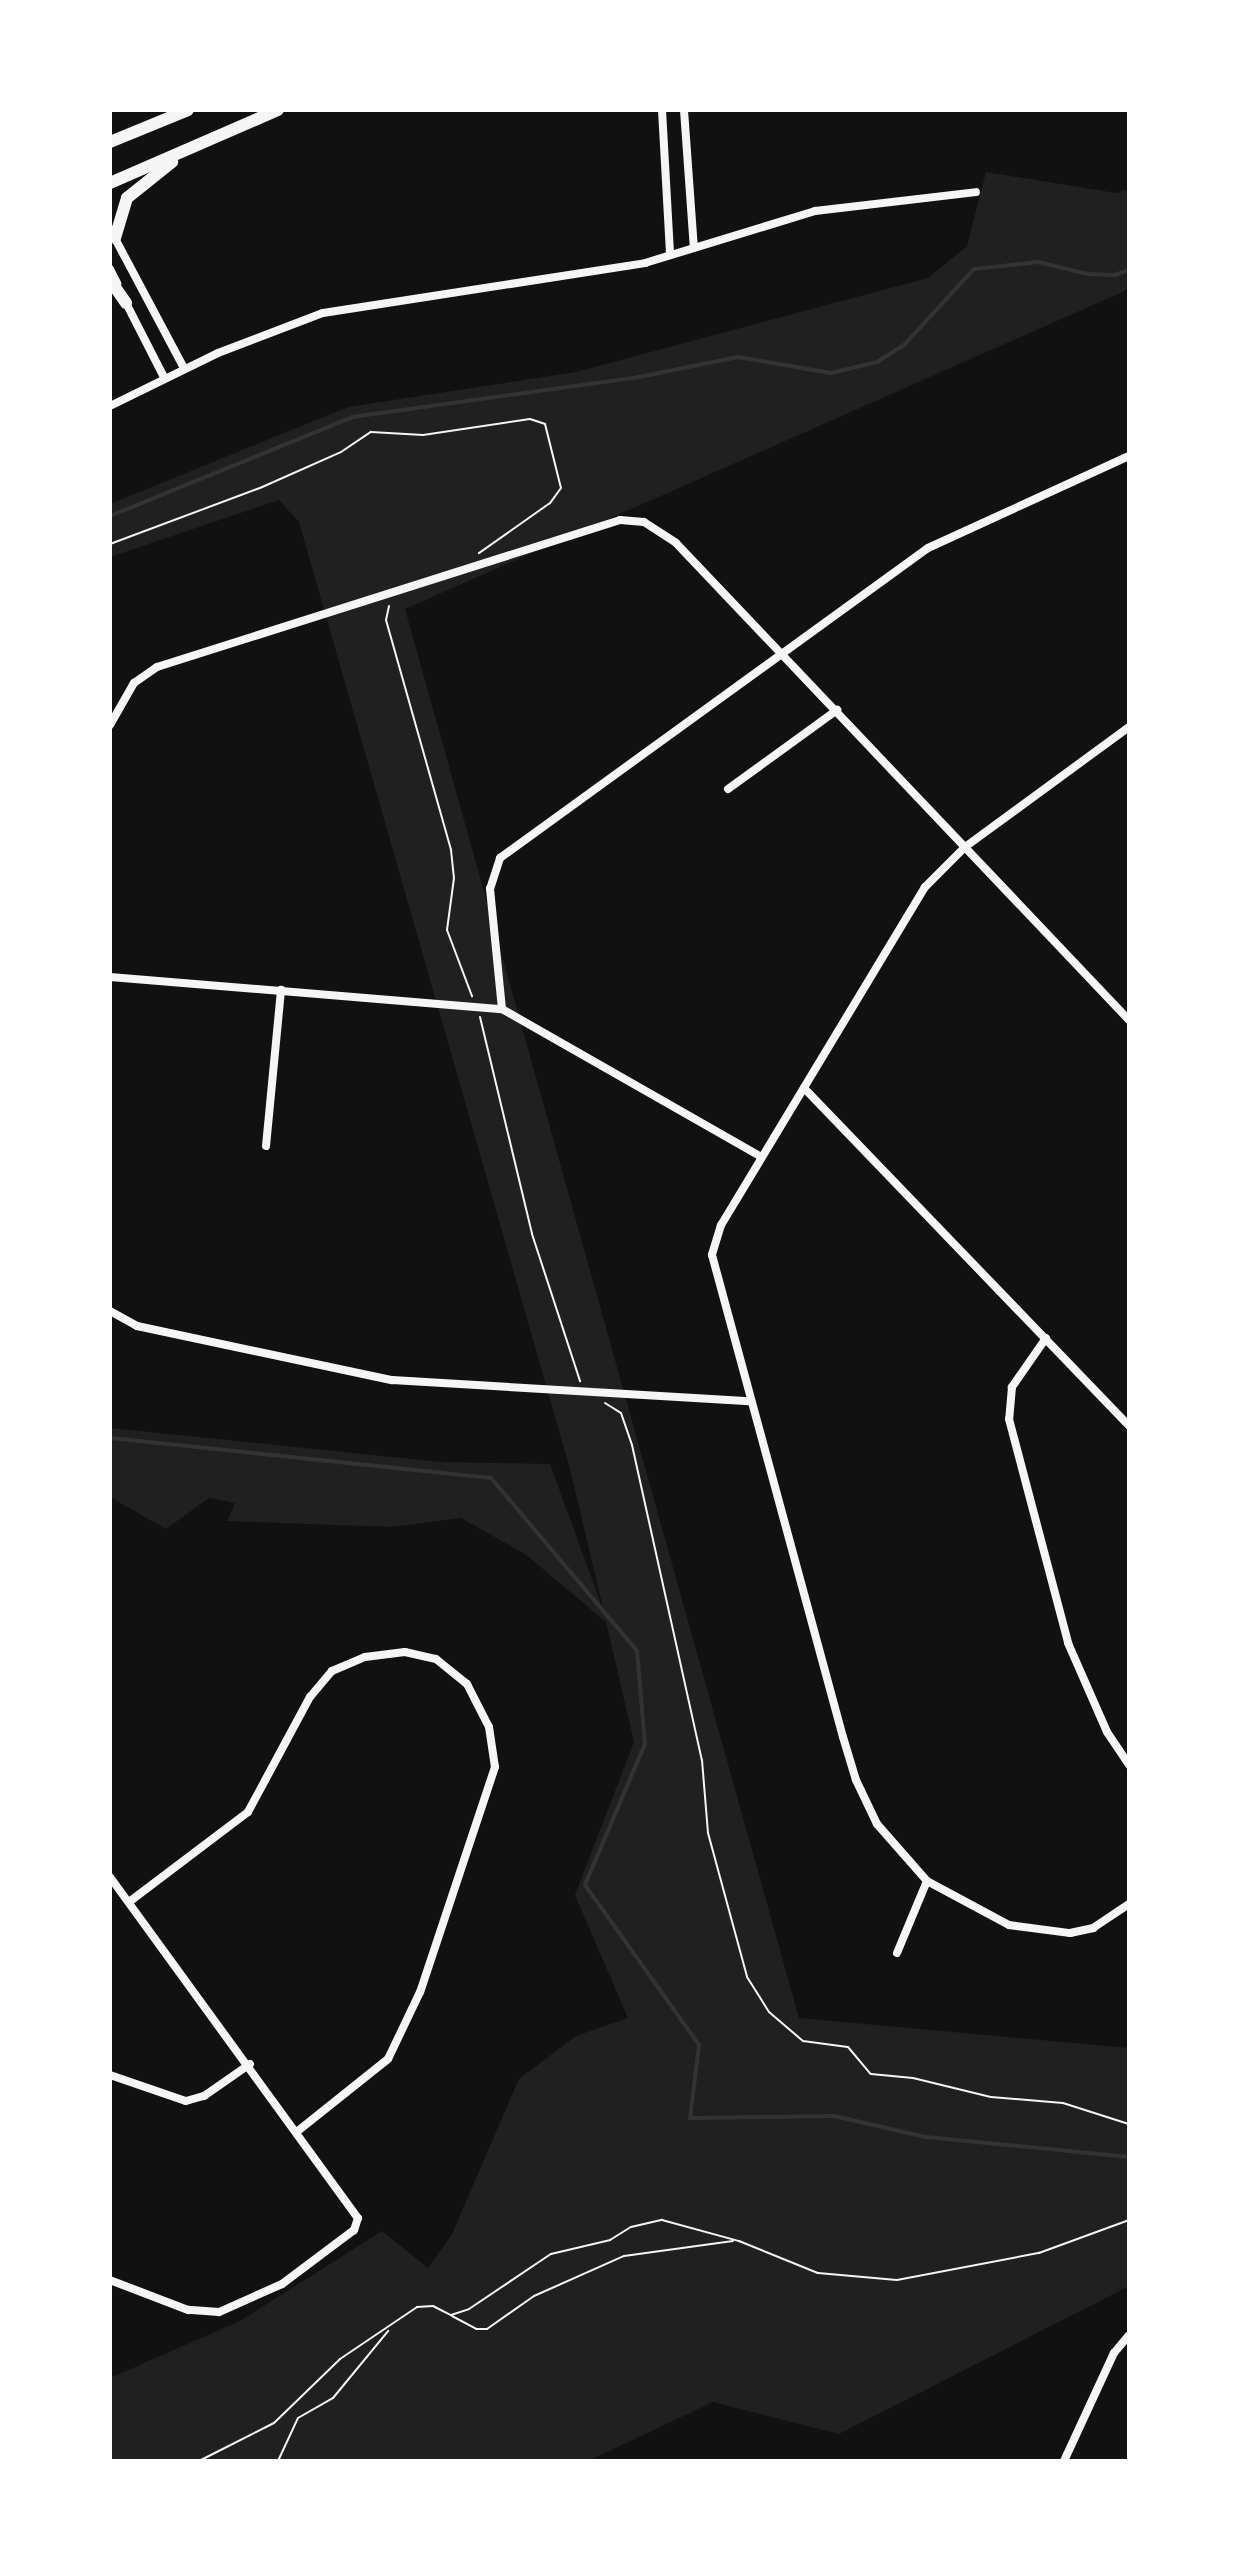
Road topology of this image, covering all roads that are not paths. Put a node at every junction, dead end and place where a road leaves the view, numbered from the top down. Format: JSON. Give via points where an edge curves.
{"nodes":[{"id":1,"x":188,"y":110,"type":"edge"},
{"id":2,"x":278,"y":110,"type":"edge"},
{"id":3,"x":662,"y":110,"type":"edge"},
{"id":4,"x":684,"y":110,"type":"edge"},
{"id":5,"x":238,"y":126,"type":"junction"},
{"id":6,"x":110,"y":142,"type":"edge"},
{"id":7,"x":110,"y":183,"type":"edge"},
{"id":8,"x":976,"y":192,"type":"dead end"},
{"id":9,"x":112,"y":233,"type":"edge"},
{"id":10,"x":694,"y":248,"type":"junction"},
{"id":11,"x":670,"y":255,"type":"junction"},
{"id":12,"x":110,"y":269,"type":"edge"},
{"id":13,"x":110,"y":280,"type":"edge"},
{"id":14,"x":126,"y":303,"type":"junction"},
{"id":15,"x":184,"y":368,"type":"junction"},
{"id":16,"x":164,"y":377,"type":"junction"},
{"id":17,"x":110,"y":406,"type":"edge"},
{"id":18,"x":1129,"y":456,"type":"edge"},
{"id":19,"x":782,"y":652,"type":"junction"},
{"id":20,"x":837,"y":710,"type":"junction"},
{"id":21,"x":110,"y":725,"type":"edge"},
{"id":22,"x":1129,"y":727,"type":"edge"},
{"id":23,"x":728,"y":789,"type":"dead end"},
{"id":24,"x":965,"y":847,"type":"junction"},
{"id":25,"x":110,"y":977,"type":"edge"},
{"id":26,"x":281,"y":990,"type":"junction"},
{"id":27,"x":502,"y":1009,"type":"junction"},
{"id":28,"x":1129,"y":1020,"type":"edge"},
{"id":29,"x":804,"y":1088,"type":"junction"},
{"id":30,"x":266,"y":1146,"type":"dead end"},
{"id":31,"x":761,"y":1157,"type":"junction"},
{"id":32,"x":110,"y":1311,"type":"edge"},
{"id":33,"x":1046,"y":1338,"type":"junction"},
{"id":34,"x":749,"y":1401,"type":"junction"},
{"id":35,"x":1129,"y":1426,"type":"edge"},
{"id":36,"x":1129,"y":1765,"type":"edge"},
{"id":37,"x":110,"y":1877,"type":"edge"},
{"id":38,"x":927,"y":1881,"type":"junction"},
{"id":39,"x":129,"y":1902,"type":"junction"},
{"id":40,"x":1129,"y":1904,"type":"edge"},
{"id":41,"x":897,"y":1953,"type":"dead end"},
{"id":42,"x":250,"y":2064,"type":"junction"},
{"id":43,"x":110,"y":2075,"type":"edge"},
{"id":44,"x":299,"y":2130,"type":"junction"},
{"id":45,"x":110,"y":2280,"type":"edge"},
{"id":46,"x":1129,"y":2335,"type":"edge"},
{"id":47,"x":1064,"y":2461,"type":"edge"}],
"edges":[{"from":1,"to":6,"type":"main road"},
{"from":2,"to":5,"type":"main road"},
{"from":3,"to":11,"type":"street"},
{"from":4,"to":10,"type":"street"},
{"from":5,"to":7,"type":"main road"},
{"from":5,"to":9,"type":"main road","via":[[164,166],[127,198]]},
{"from":8,"to":10,"type":"street","via":[[815,211]]},
{"from":9,"to":15,"type":"street"},
{"from":10,"to":11,"type":"street"},
{"from":11,"to":15,"type":"street","via":[[535,283],[323,313]]},
{"from":12,"to":14,"type":"street"},
{"from":13,"to":14,"type":"main road"},
{"from":14,"to":16,"type":"street"},
{"from":15,"to":16,"type":"street"},
{"from":16,"to":17,"type":"street"},
{"from":18,"to":19,"type":"street","via":[[928,548]]},
{"from":19,"to":20,"type":"street"},
{"from":19,"to":21,"type":"street","via":[[676,543],[644,522],[620,520],[157,667],[129,690]]},
{"from":19,"to":27,"type":"street","via":[[500,858],[490,889]]},
{"from":20,"to":23,"type":"street"},
{"from":20,"to":24,"type":"street"},
{"from":22,"to":24,"type":"street"},
{"from":24,"to":28,"type":"street"},
{"from":24,"to":29,"type":"street","via":[[925,887]]},
{"from":25,"to":26,"type":"street"},
{"from":26,"to":27,"type":"street"},
{"from":26,"to":30,"type":"street"},
{"from":27,"to":31,"type":"street"},
{"from":29,"to":31,"type":"street"},
{"from":29,"to":33,"type":"street"},
{"from":31,"to":34,"type":"street","via":[[721,1225],[712,1255]]},
{"from":32,"to":34,"type":"street","via":[[137,1326],[392,1380]]},
{"from":33,"to":35,"type":"street"},
{"from":33,"to":36,"type":"street","via":[[1012,1387],[1009,1419],[1071,1654],[1107,1732]]},
{"from":34,"to":38,"type":"street","via":[[856,1780],[877,1824]]},
{"from":37,"to":39,"type":"street"},
{"from":38,"to":40,"type":"street","via":[[979,1913],[1041,1932],[1093,1928]]},
{"from":38,"to":41,"type":"street"},
{"from":39,"to":42,"type":"street"},
{"from":39,"to":44,"type":"street","via":[[248,1812],[323,1679],[365,1657],[405,1652],[436,1659],[467,1684],[489,1727],[495,1767],[454,1901],[394,2051],[371,2077]]},
{"from":42,"to":43,"type":"street","via":[[204,2096],[186,2101]]},
{"from":42,"to":44,"type":"street"},
{"from":44,"to":45,"type":"street","via":[[357,2212],[354,2230],[282,2284],[219,2312],[188,2310]]},
{"from":46,"to":47,"type":"street","via":[[1114,2353]]}]}
